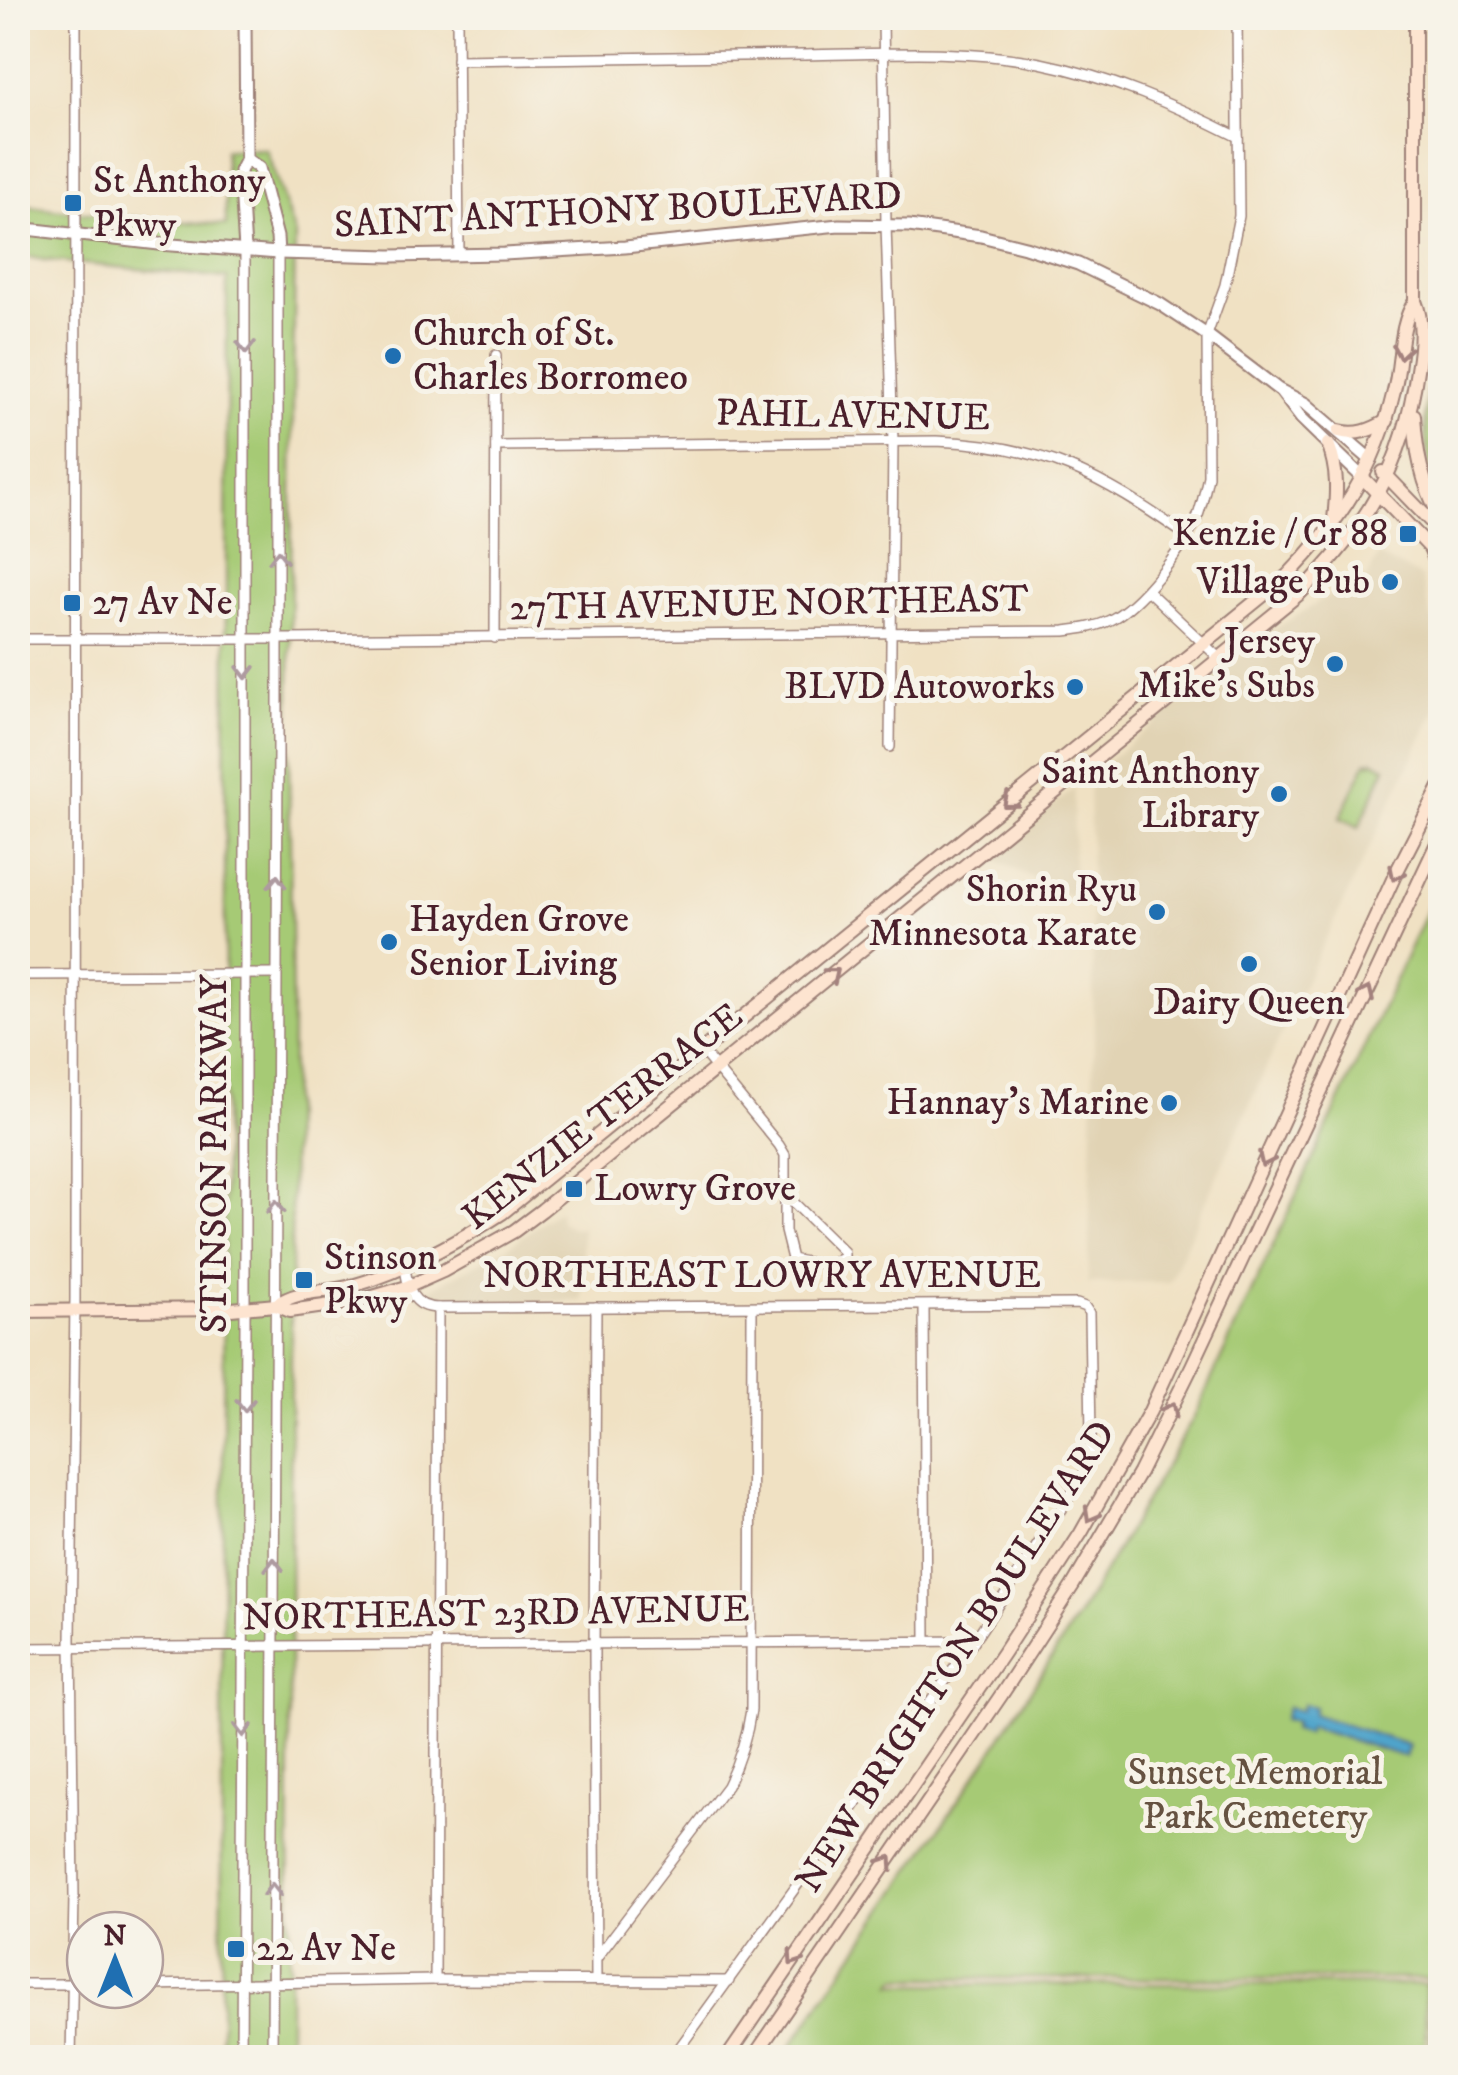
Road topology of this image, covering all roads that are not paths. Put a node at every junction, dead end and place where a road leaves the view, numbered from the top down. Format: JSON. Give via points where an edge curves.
{"nodes":[{"id":1,"x":76,"y":18,"type":"edge"},
{"id":2,"x":245,"y":18,"type":"edge"},
{"id":3,"x":456,"y":18,"type":"edge"},
{"id":4,"x":884,"y":18,"type":"edge"},
{"id":5,"x":1237,"y":18,"type":"edge"},
{"id":6,"x":1414,"y":18,"type":"edge"},
{"id":7,"x":884,"y":54,"type":"junction"},
{"id":8,"x":457,"y":60,"type":"junction"},
{"id":9,"x":1238,"y":137,"type":"junction"},
{"id":10,"x":246,"y":160,"type":"junction"},
{"id":11,"x":886,"y":225,"type":"junction"},
{"id":12,"x":18,"y":228,"type":"edge"},
{"id":13,"x":76,"y":236,"type":"junction"},
{"id":14,"x":245,"y":250,"type":"junction"},
{"id":15,"x":278,"y":253,"type":"junction"},
{"id":16,"x":459,"y":256,"type":"junction"},
{"id":17,"x":1416,"y":301,"type":"junction"},
{"id":18,"x":1207,"y":335,"type":"junction"},
{"id":19,"x":496,"y":355,"type":"dead end"},
{"id":20,"x":1279,"y":390,"type":"junction"},
{"id":21,"x":1414,"y":398,"type":"junction"},
{"id":22,"x":1387,"y":420,"type":"junction"},
{"id":23,"x":1339,"y":432,"type":"junction"},
{"id":24,"x":893,"y":442,"type":"junction"},
{"id":25,"x":1328,"y":444,"type":"junction"},
{"id":26,"x":496,"y":446,"type":"junction"},
{"id":27,"x":1367,"y":469,"type":"junction"},
{"id":28,"x":1383,"y":485,"type":"junction"},
{"id":29,"x":1440,"y":517,"type":"edge"},
{"id":30,"x":1334,"y":525,"type":"junction"},
{"id":31,"x":1440,"y":531,"type":"edge"},
{"id":32,"x":1187,"y":536,"type":"junction"},
{"id":33,"x":1428,"y":544,"type":"junction"},
{"id":34,"x":1440,"y":558,"type":"edge"},
{"id":35,"x":1440,"y":572,"type":"edge"},
{"id":36,"x":1146,"y":590,"type":"junction"},
{"id":37,"x":889,"y":632,"type":"junction"},
{"id":38,"x":495,"y":638,"type":"junction"},
{"id":39,"x":18,"y":639,"type":"edge"},
{"id":40,"x":278,"y":639,"type":"junction"},
{"id":41,"x":76,"y":640,"type":"junction"},
{"id":42,"x":246,"y":640,"type":"junction"},
{"id":43,"x":1204,"y":644,"type":"junction"},
{"id":44,"x":1220,"y":659,"type":"junction"},
{"id":45,"x":890,"y":747,"type":"dead end"},
{"id":46,"x":1440,"y":787,"type":"edge"},
{"id":47,"x":1440,"y":836,"type":"edge"},
{"id":48,"x":245,"y":974,"type":"junction"},
{"id":49,"x":276,"y":974,"type":"junction"},
{"id":50,"x":18,"y":975,"type":"edge"},
{"id":51,"x":75,"y":975,"type":"junction"},
{"id":52,"x":702,"y":1052,"type":"junction"},
{"id":53,"x":717,"y":1069,"type":"junction"},
{"id":54,"x":786,"y":1194,"type":"junction"},
{"id":55,"x":405,"y":1265,"type":"junction"},
{"id":56,"x":407,"y":1286,"type":"junction"},
{"id":57,"x":276,"y":1305,"type":"junction"},
{"id":58,"x":924,"y":1306,"type":"junction"},
{"id":59,"x":245,"y":1307,"type":"junction"},
{"id":60,"x":596,"y":1307,"type":"junction"},
{"id":61,"x":438,"y":1308,"type":"junction"},
{"id":62,"x":752,"y":1308,"type":"junction"},
{"id":63,"x":18,"y":1311,"type":"edge"},
{"id":64,"x":74,"y":1311,"type":"junction"},
{"id":65,"x":1089,"y":1457,"type":"joint"},
{"id":66,"x":926,"y":1639,"type":"junction"},
{"id":67,"x":974,"y":1640,"type":"junction"},
{"id":68,"x":751,"y":1641,"type":"junction"},
{"id":69,"x":594,"y":1643,"type":"junction"},
{"id":70,"x":436,"y":1644,"type":"junction"},
{"id":71,"x":274,"y":1646,"type":"junction"},
{"id":72,"x":244,"y":1647,"type":"junction"},
{"id":73,"x":18,"y":1648,"type":"edge"},
{"id":74,"x":71,"y":1648,"type":"junction"},
{"id":75,"x":74,"y":1910,"type":"edge"},
{"id":76,"x":596,"y":1959,"type":"junction"},
{"id":77,"x":596,"y":1979,"type":"junction"},
{"id":78,"x":436,"y":1980,"type":"junction"},
{"id":79,"x":729,"y":1980,"type":"junction"},
{"id":80,"x":18,"y":1984,"type":"edge"},
{"id":81,"x":65,"y":1984,"type":"edge"},
{"id":82,"x":165,"y":1985,"type":"edge"},
{"id":83,"x":242,"y":1985,"type":"junction"},
{"id":84,"x":272,"y":1985,"type":"junction"},
{"id":85,"x":72,"y":2010,"type":"edge"},
{"id":86,"x":71,"y":2058,"type":"edge"},
{"id":87,"x":241,"y":2058,"type":"edge"},
{"id":88,"x":272,"y":2058,"type":"edge"},
{"id":89,"x":672,"y":2058,"type":"edge"},
{"id":90,"x":727,"y":2058,"type":"edge"},
{"id":91,"x":753,"y":2058,"type":"edge"}],
"edges":[{"from":1,"to":13,"type":"street"},
{"from":2,"to":10,"type":"street"},
{"from":3,"to":8,"type":"street"},
{"from":4,"to":7,"type":"street"},
{"from":5,"to":9,"type":"street"},
{"from":6,"to":17,"type":"main road"},
{"from":7,"to":8,"type":"street"},
{"from":7,"to":9,"type":"street","via":[[1038,63],[1140,92]]},
{"from":7,"to":11,"type":"street"},
{"from":8,"to":16,"type":"street"},
{"from":9,"to":18,"type":"street","via":[[1237,226]]},
{"from":10,"to":14,"type":"street","via":[[240,170]]},
{"from":10,"to":15,"type":"street","via":[[259,168]]},
{"from":11,"to":16,"type":"street","name":"SAINT ANTHONY BOULEVARD"},
{"from":11,"to":18,"type":"street","name":"SAINT ANTHONY BOULEVARD","via":[[980,236],[1078,264]]},
{"from":11,"to":24,"type":"street"},
{"from":12,"to":13,"type":"street","name":"SAINT ANTHONY BOULEVARD"},
{"from":13,"to":14,"type":"street","name":"SAINT ANTHONY BOULEVARD"},
{"from":13,"to":41,"type":"street"},
{"from":14,"to":15,"type":"street","name":"SAINT ANTHONY BOULEVARD"},
{"from":14,"to":42,"type":"street","name":"STINSON PARKWAY","one_way":true},
{"from":15,"to":16,"type":"street","name":"SAINT ANTHONY BOULEVARD"},
{"from":40,"to":15,"type":"street","name":"STINSON PARKWAY","one_way":true},
{"from":17,"to":21,"type":"main road","via":[[1421,314]]},
{"from":17,"to":22,"type":"main road","name":"KENZIE TERRACE","one_way":true,"via":[[1406,315]]},
{"from":18,"to":20,"type":"street","name":"SAINT ANTHONY BOULEVARD"},
{"from":18,"to":32,"type":"street","name":"27TH AVENUE NORTHEAST","via":[[1208,476]]},
{"from":19,"to":26,"type":"street"},
{"from":20,"to":23,"type":"street","name":"SAINT ANTHONY BOULEVARD"},
{"from":20,"to":25,"type":"street","name":"SAINT ANTHONY BOULEVARD"},
{"from":21,"to":28,"type":"main road","name":"KENZIE TERRACE"},
{"from":21,"to":29,"type":"main road","via":[[1419,466]]},
{"from":22,"to":23,"type":"main road","via":[[1358,433]]},
{"from":22,"to":27,"type":"main road","name":"KENZIE TERRACE"},
{"from":23,"to":27,"type":"street","name":"SAINT ANTHONY BOULEVARD"},
{"from":24,"to":26,"type":"street","name":"PAHL AVENUE"},
{"from":24,"to":32,"type":"street","name":"PAHL AVENUE","via":[[973,442],[1045,457],[1114,487]]},
{"from":24,"to":37,"type":"street"},
{"from":25,"to":27,"type":"street","name":"SAINT ANTHONY BOULEVARD"},
{"from":25,"to":30,"type":"main road","via":[[1338,483]]},
{"from":26,"to":38,"type":"street"},
{"from":27,"to":28,"type":"main road","name":"SAINT ANTHONY BOULEVARD"},
{"from":27,"to":28,"type":"main road","name":"SAINT ANTHONY BOULEVARD"},
{"from":27,"to":30,"type":"main road","name":"KENZIE TERRACE"},
{"from":28,"to":31,"type":"main road","name":"SAINT ANTHONY BOULEVARD"},
{"from":28,"to":33,"type":"main road","name":"SAINT ANTHONY BOULEVARD"},
{"from":28,"to":44,"type":"main road","name":"KENZIE TERRACE","via":[[1326,567]]},
{"from":30,"to":43,"type":"main road","name":"KENZIE TERRACE","via":[[1287,576]]},
{"from":32,"to":36,"type":"street","name":"27TH AVENUE NORTHEAST"},
{"from":33,"to":34,"type":"main road","name":"SAINT ANTHONY BOULEVARD"},
{"from":33,"to":35,"type":"main road"},
{"from":36,"to":37,"type":"street","name":"27TH AVENUE NORTHEAST","via":[[1128,609],[1088,628]]},
{"from":36,"to":43,"type":"street"},
{"from":37,"to":38,"type":"street","name":"27TH AVENUE NORTHEAST"},
{"from":37,"to":45,"type":"street"},
{"from":38,"to":40,"type":"street","name":"27TH AVENUE NORTHEAST"},
{"from":39,"to":41,"type":"street","name":"27TH AVENUE NORTHEAST"},
{"from":40,"to":42,"type":"street","name":"27TH AVENUE NORTHEAST"},
{"from":49,"to":40,"type":"street","name":"STINSON PARKWAY","one_way":true},
{"from":41,"to":42,"type":"street","name":"27TH AVENUE NORTHEAST"},
{"from":41,"to":51,"type":"street"},
{"from":42,"to":48,"type":"street","name":"STINSON PARKWAY","one_way":true},
{"from":43,"to":44,"type":"street"},
{"from":43,"to":52,"type":"main road","name":"KENZIE TERRACE","one_way":true},
{"from":53,"to":44,"type":"main road","name":"KENZIE TERRACE","one_way":true},
{"from":46,"to":90,"type":"main road","name":"NEW BRIGHTON BOULEVARD","one_way":true,"via":[[1141,1426],[1081,1534]]},
{"from":91,"to":47,"type":"main road","name":"NEW BRIGHTON BOULEVARD","one_way":true,"via":[[1002,1694],[1138,1473]]},
{"from":48,"to":49,"type":"street"},
{"from":48,"to":51,"type":"street"},
{"from":48,"to":59,"type":"street","name":"STINSON PARKWAY"},
{"from":57,"to":49,"type":"street","name":"STINSON PARKWAY","one_way":true},
{"from":50,"to":51,"type":"street"},
{"from":51,"to":64,"type":"street"},
{"from":52,"to":53,"type":"street"},
{"from":52,"to":55,"type":"main road","name":"KENZIE TERRACE","via":[[502,1213]]},
{"from":53,"to":54,"type":"street","via":[[779,1145]]},
{"from":53,"to":56,"type":"main road","name":"KENZIE TERRACE","via":[[514,1231]]},
{"from":54,"to":54,"type":"street","via":[[844,1252],[844,1257],[810,1264],[792,1259]]},
{"from":55,"to":56,"type":"street"},
{"from":55,"to":57,"type":"main road","name":"KENZIE TERRACE","via":[[351,1286],[290,1295]]},
{"from":56,"to":57,"type":"main road","name":"KENZIE TERRACE","via":[[321,1307],[290,1311]]},
{"from":56,"to":61,"type":"street","name":"NORTHEAST LOWRY AVENUE","via":[[416,1302]]},
{"from":57,"to":59,"type":"main road"},
{"from":71,"to":57,"type":"street","name":"STINSON PARKWAY","one_way":true},
{"from":58,"to":62,"type":"street","name":"NORTHEAST LOWRY AVENUE"},
{"from":58,"to":65,"type":"street","name":"NORTHEAST LOWRY AVENUE","via":[[1085,1307]]},
{"from":58,"to":66,"type":"street"},
{"from":59,"to":64,"type":"main road"},
{"from":59,"to":72,"type":"street","name":"STINSON PARKWAY","one_way":true},
{"from":60,"to":61,"type":"street","name":"NORTHEAST LOWRY AVENUE"},
{"from":60,"to":62,"type":"street","name":"NORTHEAST LOWRY AVENUE"},
{"from":60,"to":69,"type":"street"},
{"from":61,"to":70,"type":"street"},
{"from":62,"to":68,"type":"street"},
{"from":63,"to":64,"type":"main road"},
{"from":64,"to":74,"type":"street"},
{"from":65,"to":67,"type":"street","name":"NEW BRIGHTON BOULEVARD"},
{"from":66,"to":67,"type":"street","name":"NORTHEAST 23RD AVENUE"},
{"from":66,"to":68,"type":"street","name":"NORTHEAST 23RD AVENUE"},
{"from":67,"to":79,"type":"street","name":"NEW BRIGHTON BOULEVARD"},
{"from":68,"to":69,"type":"street","name":"NORTHEAST 23RD AVENUE"},
{"from":68,"to":76,"type":"street","via":[[751,1710],[739,1762]]},
{"from":69,"to":70,"type":"street","name":"NORTHEAST 23RD AVENUE"},
{"from":69,"to":76,"type":"street"},
{"from":70,"to":71,"type":"street","name":"NORTHEAST 23RD AVENUE"},
{"from":70,"to":78,"type":"street"},
{"from":71,"to":72,"type":"street","name":"NORTHEAST 23RD AVENUE"},
{"from":84,"to":71,"type":"street","name":"STINSON PARKWAY","one_way":true},
{"from":72,"to":74,"type":"street","name":"NORTHEAST 23RD AVENUE"},
{"from":72,"to":83,"type":"street","name":"STINSON PARKWAY","one_way":true},
{"from":73,"to":74,"type":"street","name":"NORTHEAST 23RD AVENUE"},
{"from":74,"to":75,"type":"street"},
{"from":76,"to":77,"type":"street"},
{"from":77,"to":78,"type":"street"},
{"from":77,"to":79,"type":"street"},
{"from":78,"to":84,"type":"street"},
{"from":79,"to":89,"type":"street","name":"NEW BRIGHTON BOULEVARD"},
{"from":80,"to":81,"type":"street"},
{"from":82,"to":83,"type":"street"},
{"from":83,"to":84,"type":"street"},
{"from":83,"to":87,"type":"street","name":"STINSON PARKWAY"},
{"from":84,"to":88,"type":"street","name":"STINSON PARKWAY"},
{"from":85,"to":86,"type":"street"}]}
